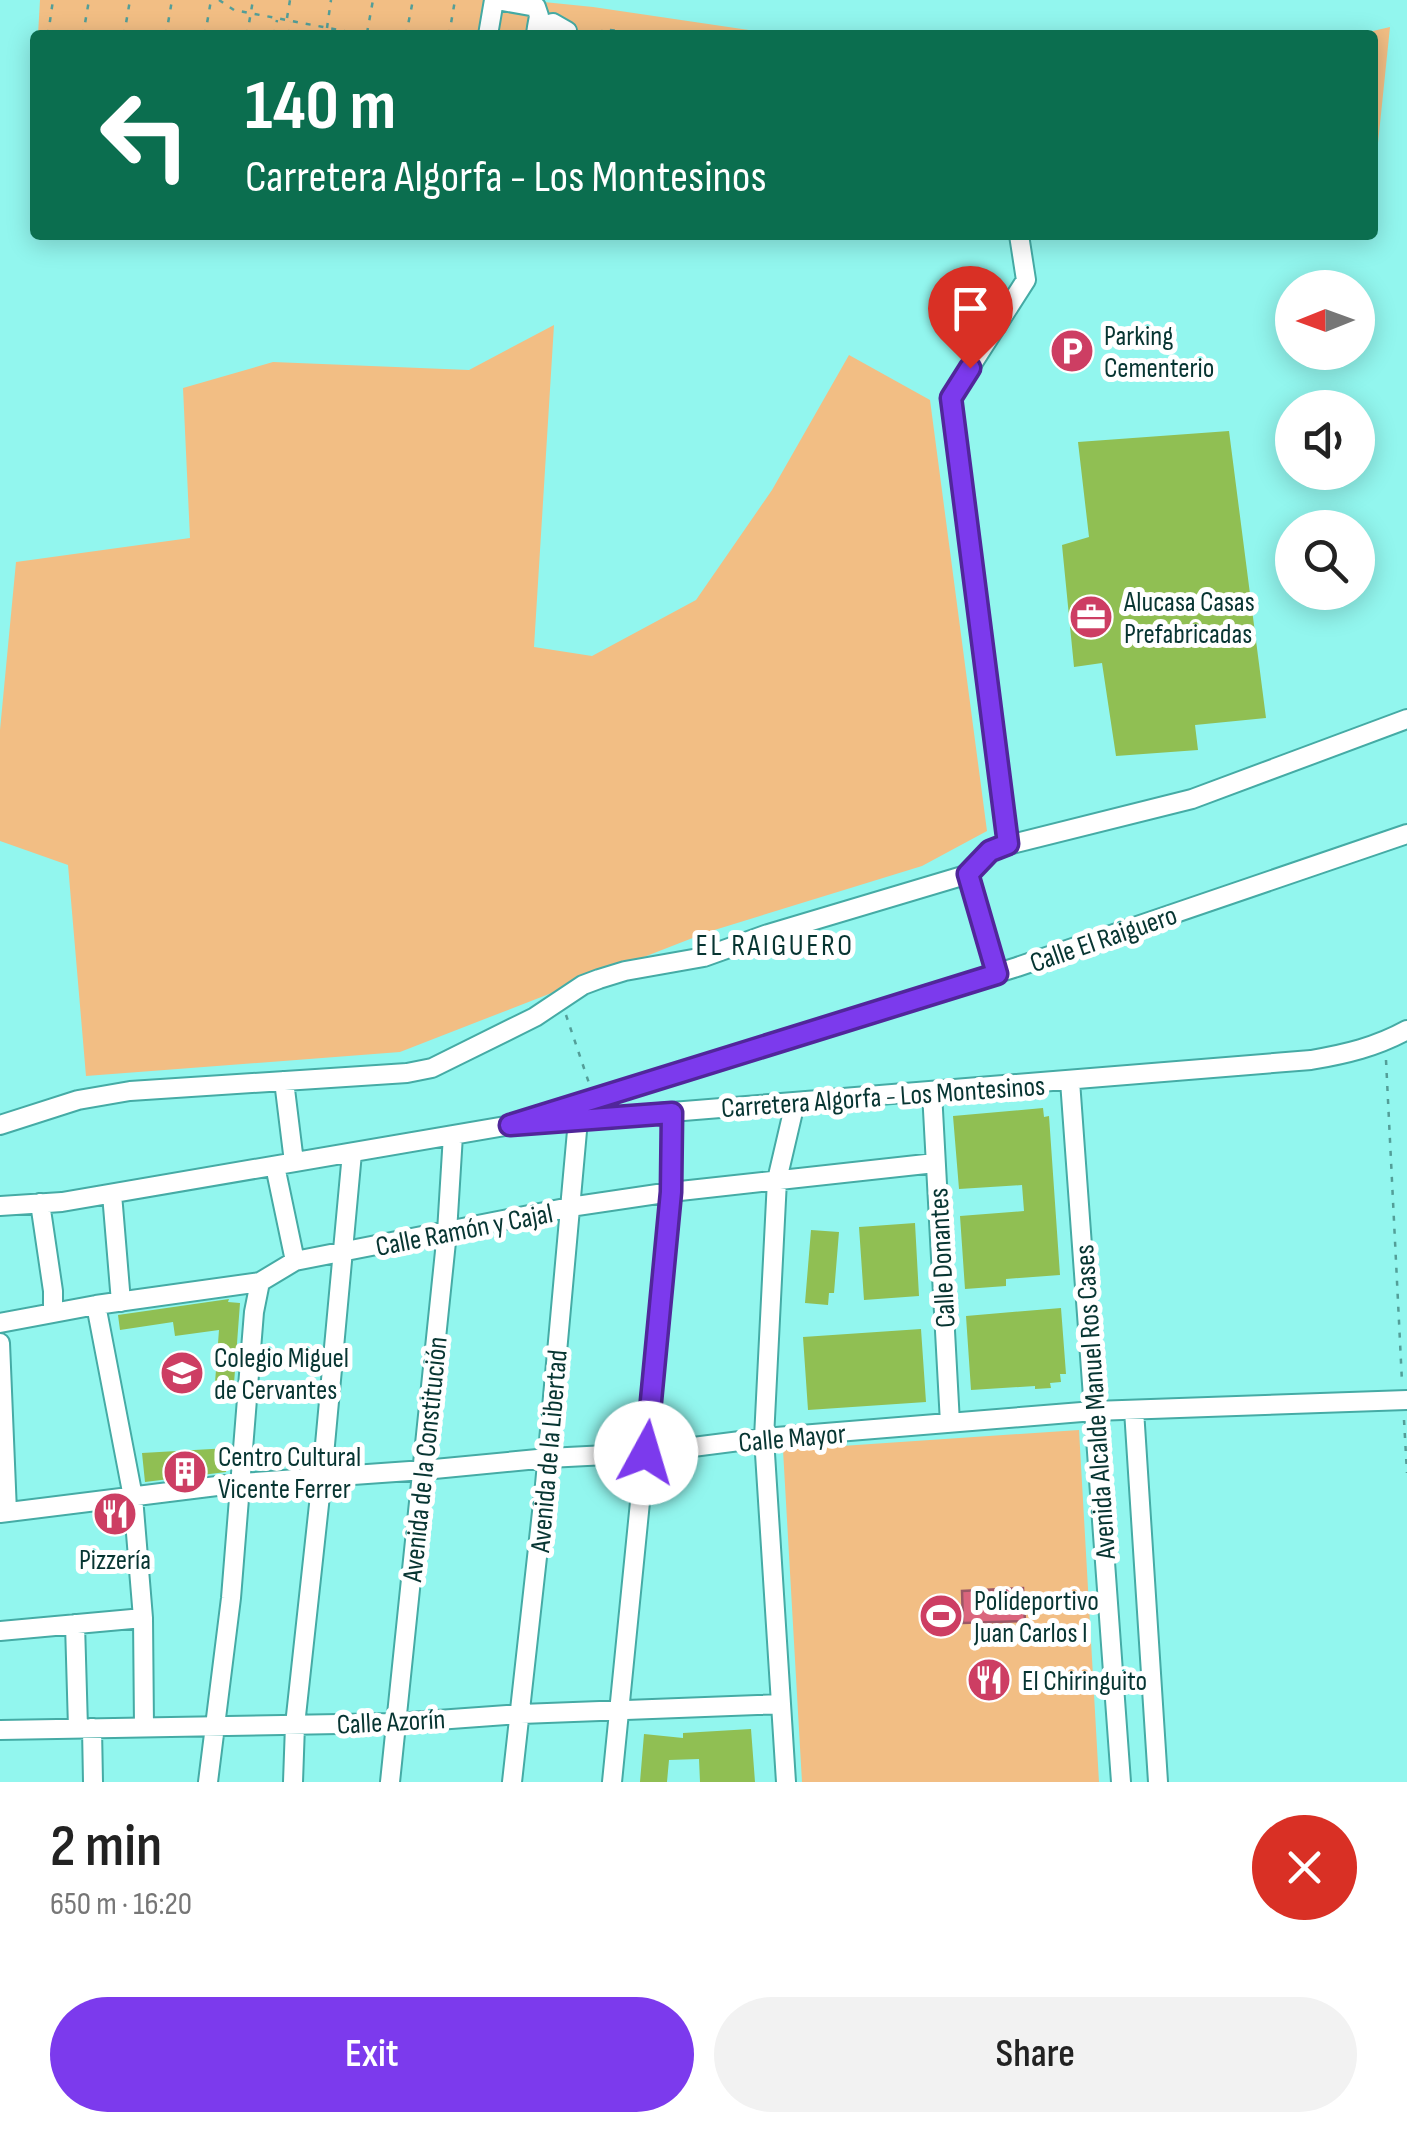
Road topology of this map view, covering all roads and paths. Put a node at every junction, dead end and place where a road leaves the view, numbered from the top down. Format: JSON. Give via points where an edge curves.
{"nodes":[{"id":1,"x":53,"y":0,"type":"edge"},
{"id":2,"x":89,"y":0,"type":"edge"},
{"id":3,"x":130,"y":0,"type":"edge"},
{"id":4,"x":172,"y":0,"type":"edge"},
{"id":5,"x":211,"y":0,"type":"edge"},
{"id":6,"x":219,"y":0,"type":"edge"},
{"id":7,"x":253,"y":0,"type":"edge"},
{"id":8,"x":290,"y":0,"type":"edge"},
{"id":9,"x":331,"y":0,"type":"edge"},
{"id":10,"x":373,"y":0,"type":"edge"},
{"id":11,"x":413,"y":0,"type":"edge"},
{"id":12,"x":456,"y":0,"type":"edge"},
{"id":13,"x":495,"y":0,"type":"edge"},
{"id":14,"x":251,"y":13,"type":"junction"},
{"id":15,"x":277,"y":18,"type":"junction"},
{"id":16,"x":289,"y":20,"type":"junction"},
{"id":17,"x":313,"y":25,"type":"junction"},
{"id":18,"x":328,"y":28,"type":"junction"},
{"id":19,"x":49,"y":30,"type":"edge"},
{"id":20,"x":84,"y":30,"type":"edge"},
{"id":21,"x":125,"y":30,"type":"edge"},
{"id":22,"x":167,"y":30,"type":"edge"},
{"id":23,"x":206,"y":30,"type":"edge"},
{"id":24,"x":248,"y":30,"type":"edge"},
{"id":25,"x":275,"y":30,"type":"edge"},
{"id":26,"x":289,"y":30,"type":"edge"},
{"id":27,"x":312,"y":30,"type":"edge"},
{"id":28,"x":336,"y":30,"type":"edge"},
{"id":29,"x":367,"y":30,"type":"edge"},
{"id":30,"x":407,"y":30,"type":"edge"},
{"id":31,"x":451,"y":30,"type":"edge"},
{"id":32,"x":489,"y":30,"type":"edge"},
{"id":33,"x":536,"y":30,"type":"edge"},
{"id":34,"x":538,"y":30,"type":"edge"},
{"id":35,"x":565,"y":30,"type":"edge"},
{"id":36,"x":1021,"y":240,"type":"edge"},
{"id":37,"x":1407,"y":719,"type":"edge"},
{"id":38,"x":1407,"y":834,"type":"edge"},
{"id":39,"x":1008,"y":844,"type":"junction"},
{"id":40,"x":968,"y":874,"type":"junction"},
{"id":41,"x":997,"y":974,"type":"junction"},
{"id":42,"x":561,"y":1000,"type":"junction"},
{"id":43,"x":1407,"y":1030,"type":"edge"},
{"id":44,"x":1385,"y":1042,"type":"junction"},
{"id":45,"x":284,"y":1081,"type":"junction"},
{"id":46,"x":1070,"y":1082,"type":"junction"},
{"id":47,"x":932,"y":1092,"type":"junction"},
{"id":48,"x":595,"y":1099,"type":"junction"},
{"id":49,"x":795,"y":1103,"type":"junction"},
{"id":50,"x":672,"y":1113,"type":"junction"},
{"id":51,"x":578,"y":1120,"type":"junction"},
{"id":52,"x":0,"y":1125,"type":"edge"},
{"id":53,"x":510,"y":1125,"type":"junction"},
{"id":54,"x":453,"y":1135,"type":"junction"},
{"id":55,"x":352,"y":1154,"type":"junction"},
{"id":56,"x":935,"y":1163,"type":"junction"},
{"id":57,"x":284,"y":1164,"type":"junction"},
{"id":58,"x":778,"y":1180,"type":"junction"},
{"id":59,"x":671,"y":1192,"type":"junction"},
{"id":60,"x":112,"y":1194,"type":"junction"},
{"id":61,"x":40,"y":1202,"type":"junction"},
{"id":62,"x":0,"y":1206,"type":"edge"},
{"id":63,"x":570,"y":1207,"type":"junction"},
{"id":64,"x":448,"y":1232,"type":"junction"},
{"id":65,"x":343,"y":1253,"type":"junction"},
{"id":66,"x":295,"y":1261,"type":"junction"},
{"id":67,"x":260,"y":1282,"type":"junction"},
{"id":68,"x":121,"y":1302,"type":"junction"},
{"id":69,"x":96,"y":1306,"type":"junction"},
{"id":70,"x":53,"y":1313,"type":"junction"},
{"id":71,"x":0,"y":1322,"type":"edge"},
{"id":72,"x":0,"y":1344,"type":"edge"},
{"id":73,"x":1405,"y":1400,"type":"edge"},
{"id":74,"x":1134,"y":1410,"type":"junction"},
{"id":75,"x":1094,"y":1411,"type":"junction"},
{"id":76,"x":950,"y":1423,"type":"junction"},
{"id":77,"x":764,"y":1438,"type":"junction"},
{"id":78,"x":646,"y":1453,"type":"junction"},
{"id":79,"x":548,"y":1458,"type":"junction"},
{"id":80,"x":424,"y":1470,"type":"junction"},
{"id":81,"x":1407,"y":1472,"type":"edge"},
{"id":82,"x":322,"y":1477,"type":"junction"},
{"id":83,"x":241,"y":1483,"type":"junction"},
{"id":84,"x":133,"y":1497,"type":"junction"},
{"id":85,"x":4,"y":1512,"type":"edge"},
{"id":86,"x":143,"y":1618,"type":"junction"},
{"id":87,"x":75,"y":1624,"type":"junction"},
{"id":88,"x":0,"y":1631,"type":"edge"},
{"id":89,"x":781,"y":1704,"type":"junction"},
{"id":90,"x":621,"y":1711,"type":"junction"},
{"id":91,"x":520,"y":1714,"type":"junction"},
{"id":92,"x":396,"y":1723,"type":"junction"},
{"id":93,"x":295,"y":1725,"type":"junction"},
{"id":94,"x":215,"y":1726,"type":"junction"},
{"id":95,"x":144,"y":1727,"type":"junction"},
{"id":96,"x":85,"y":1728,"type":"junction"},
{"id":97,"x":0,"y":1730,"type":"edge"},
{"id":98,"x":93,"y":1782,"type":"edge"},
{"id":99,"x":208,"y":1782,"type":"edge"},
{"id":100,"x":293,"y":1782,"type":"edge"},
{"id":101,"x":390,"y":1782,"type":"edge"},
{"id":102,"x":512,"y":1782,"type":"edge"},
{"id":103,"x":612,"y":1782,"type":"edge"},
{"id":104,"x":786,"y":1782,"type":"edge"},
{"id":105,"x":1122,"y":1782,"type":"edge"},
{"id":106,"x":1158,"y":1782,"type":"edge"}],
"edges":[{"from":1,"to":19,"type":"path"},
{"from":2,"to":20,"type":"path"},
{"from":3,"to":21,"type":"path"},
{"from":4,"to":22,"type":"path"},
{"from":5,"to":23,"type":"path"},
{"from":6,"to":14,"type":"path"},
{"from":7,"to":14,"type":"path"},
{"from":8,"to":16,"type":"path"},
{"from":9,"to":18,"type":"path"},
{"from":10,"to":29,"type":"path"},
{"from":11,"to":30,"type":"path"},
{"from":12,"to":31,"type":"path"},
{"from":13,"to":32,"type":"street"},
{"from":13,"to":33,"type":"street","via":[[536,7]]},
{"from":14,"to":15,"type":"path"},
{"from":14,"to":24,"type":"path"},
{"from":15,"to":16,"type":"path"},
{"from":15,"to":25,"type":"path"},
{"from":16,"to":17,"type":"path"},
{"from":16,"to":26,"type":"path"},
{"from":17,"to":18,"type":"path"},
{"from":17,"to":27,"type":"path"},
{"from":18,"to":28,"type":"path"},
{"from":34,"to":35,"type":"street","via":[[553,22]]},
{"from":36,"to":39,"type":"street","via":[[1026,280],[951,398]]},
{"from":37,"to":39,"type":"street","via":[[1192,799]]},
{"from":38,"to":41,"type":"street","name":"Calle El Raiguero"},
{"from":39,"to":40,"type":"street","via":[[990,851]]},
{"from":40,"to":41,"type":"street"},
{"from":40,"to":42,"type":"street","via":[[704,957],[599,979]]},
{"from":41,"to":48,"type":"street","name":"Calle El Raiguero"},
{"from":42,"to":45,"type":"street","via":[[432,1068]]},
{"from":42,"to":48,"type":"path"},
{"from":43,"to":44,"type":"street","name":"Carretera Algorfa - Los Montesinos"},
{"from":44,"to":46,"type":"street","name":"Carretera Algorfa - Los Montesinos","via":[[1311,1060]]},
{"from":44,"to":73,"type":"path"},
{"from":45,"to":52,"type":"street","via":[[130,1090]]},
{"from":45,"to":57,"type":"street"},
{"from":46,"to":47,"type":"street","name":"Carretera Algorfa - Los Montesinos"},
{"from":46,"to":75,"type":"street","name":"Avenida Alcalde Manuel Ros Cases"},
{"from":47,"to":49,"type":"street","name":"Carretera Algorfa - Los Montesinos"},
{"from":47,"to":56,"type":"street","name":"Calle Donantes"},
{"from":48,"to":53,"type":"street","name":"Calle El Raiguero"},
{"from":49,"to":50,"type":"street","name":"Carretera Algorfa - Los Montesinos"},
{"from":49,"to":58,"type":"street"},
{"from":50,"to":51,"type":"street","name":"Carretera Algorfa - Los Montesinos"},
{"from":50,"to":59,"type":"street"},
{"from":51,"to":53,"type":"street","name":"Carretera Algorfa - Los Montesinos"},
{"from":51,"to":63,"type":"street","name":"Avenida de la Libertad"},
{"from":53,"to":54,"type":"street","name":"Carretera Algorfa - Los Montesinos"},
{"from":54,"to":55,"type":"street","name":"Carretera Algorfa - Los Montesinos"},
{"from":54,"to":64,"type":"street","name":"Avenida de la Constitución"},
{"from":55,"to":57,"type":"street","name":"Carretera Algorfa - Los Montesinos"},
{"from":55,"to":65,"type":"street"},
{"from":56,"to":58,"type":"street","name":"Calle Ramón y Cajal"},
{"from":56,"to":76,"type":"street","name":"Calle Donantes"},
{"from":57,"to":60,"type":"street","name":"Carretera Algorfa - Los Montesinos"},
{"from":57,"to":66,"type":"street"},
{"from":58,"to":59,"type":"street","name":"Calle Ramón y Cajal"},
{"from":58,"to":77,"type":"street"},
{"from":59,"to":63,"type":"street","name":"Calle Ramón y Cajal"},
{"from":59,"to":78,"type":"street"},
{"from":60,"to":61,"type":"street","name":"Carretera Algorfa - Los Montesinos"},
{"from":60,"to":68,"type":"street"},
{"from":61,"to":62,"type":"street","name":"Carretera Algorfa - Los Montesinos"},
{"from":61,"to":70,"type":"street"},
{"from":63,"to":64,"type":"street","name":"Calle Ramón y Cajal"},
{"from":63,"to":79,"type":"street","name":"Avenida de la Libertad"},
{"from":64,"to":65,"type":"street","name":"Calle Ramón y Cajal"},
{"from":64,"to":80,"type":"street","name":"Avenida de la Constitución"},
{"from":65,"to":66,"type":"street","name":"Calle Ramón y Cajal"},
{"from":65,"to":82,"type":"street"},
{"from":66,"to":67,"type":"street","name":"Calle Ramón y Cajal"},
{"from":67,"to":68,"type":"street","name":"Calle Ramón y Cajal"},
{"from":67,"to":83,"type":"street"},
{"from":68,"to":69,"type":"street","name":"Calle Ramón y Cajal"},
{"from":69,"to":70,"type":"street","name":"Calle Ramón y Cajal"},
{"from":69,"to":84,"type":"street"},
{"from":70,"to":71,"type":"street","name":"Calle Ramón y Cajal"},
{"from":72,"to":85,"type":"street"},
{"from":73,"to":74,"type":"street","name":"Calle Mayor"},
{"from":73,"to":81,"type":"path"},
{"from":74,"to":75,"type":"street","name":"Calle Mayor"},
{"from":74,"to":106,"type":"street","name":"Avenida Alcalde Manuel Ros Cases"},
{"from":75,"to":76,"type":"street","name":"Calle Mayor"},
{"from":75,"to":105,"type":"street","name":"Avenida Alcalde Manuel Ros Cases"},
{"from":76,"to":77,"type":"street","name":"Calle Mayor"},
{"from":77,"to":78,"type":"street","name":"Calle Mayor"},
{"from":77,"to":89,"type":"street"},
{"from":78,"to":79,"type":"street","name":"Calle Mayor"},
{"from":78,"to":90,"type":"street"},
{"from":79,"to":80,"type":"street","name":"Calle Mayor"},
{"from":79,"to":91,"type":"street","name":"Avenida de la Libertad"},
{"from":80,"to":82,"type":"street","name":"Calle Mayor"},
{"from":80,"to":92,"type":"street","name":"Avenida de la Constitución"},
{"from":82,"to":83,"type":"street","name":"Calle Mayor"},
{"from":82,"to":93,"type":"street"},
{"from":83,"to":84,"type":"street","name":"Calle Mayor"},
{"from":83,"to":94,"type":"street"},
{"from":84,"to":85,"type":"street","name":"Calle Mayor"},
{"from":84,"to":86,"type":"street"},
{"from":86,"to":87,"type":"street"},
{"from":86,"to":95,"type":"street"},
{"from":87,"to":88,"type":"street"},
{"from":87,"to":96,"type":"street"},
{"from":89,"to":90,"type":"street","name":"Calle Azorín"},
{"from":89,"to":104,"type":"street"},
{"from":90,"to":91,"type":"street","name":"Calle Azorín"},
{"from":90,"to":103,"type":"street"},
{"from":91,"to":92,"type":"street","name":"Calle Azorín"},
{"from":91,"to":102,"type":"street","name":"Avenida de la Libertad"},
{"from":92,"to":93,"type":"street","name":"Calle Azorín"},
{"from":92,"to":101,"type":"street","name":"Avenida de la Constitución"},
{"from":93,"to":94,"type":"street","name":"Calle Azorín"},
{"from":93,"to":100,"type":"street"},
{"from":94,"to":95,"type":"street","name":"Calle Azorín"},
{"from":94,"to":99,"type":"street"},
{"from":95,"to":96,"type":"street","name":"Calle Azorín"},
{"from":96,"to":97,"type":"street","name":"Calle Azorín"},
{"from":96,"to":98,"type":"street"}]}
